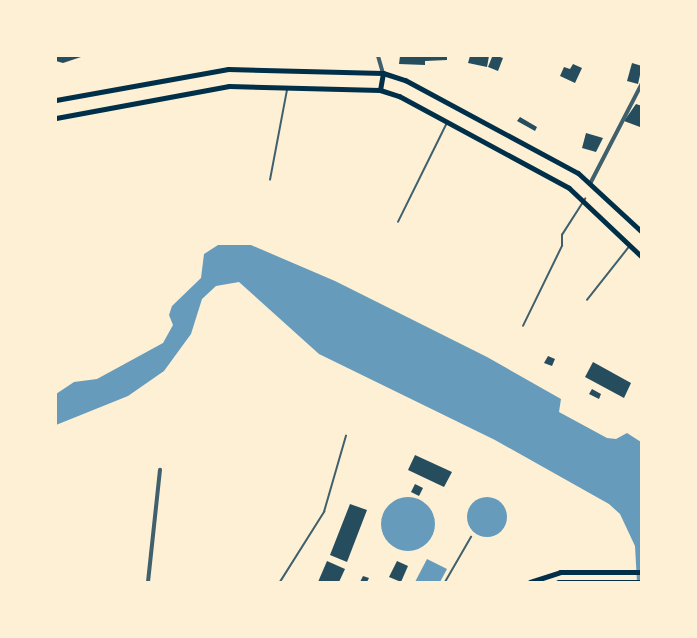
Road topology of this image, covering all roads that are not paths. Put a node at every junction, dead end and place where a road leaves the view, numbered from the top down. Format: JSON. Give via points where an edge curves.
{"nodes":[{"id":1,"x":378,"y":56,"type":"edge"},
{"id":2,"x":383,"y":73,"type":"junction"},
{"id":3,"x":642,"y":83,"type":"edge"},
{"id":4,"x":287,"y":87,"type":"junction"},
{"id":5,"x":380,"y":90,"type":"junction"},
{"id":6,"x":56,"y":100,"type":"edge"},
{"id":7,"x":56,"y":118,"type":"edge"},
{"id":8,"x":447,"y":122,"type":"junction"},
{"id":9,"x":270,"y":180,"type":"dead end"},
{"id":10,"x":591,"y":182,"type":"junction"},
{"id":11,"x":585,"y":199,"type":"junction"},
{"id":12,"x":399,"y":222,"type":"dead end"},
{"id":13,"x":642,"y":232,"type":"edge"},
{"id":14,"x":631,"y":245,"type":"junction"},
{"id":15,"x":642,"y":257,"type":"edge"},
{"id":16,"x":587,"y":300,"type":"dead end"},
{"id":17,"x":523,"y":326,"type":"dead end"},
{"id":18,"x":346,"y":436,"type":"dead end"},
{"id":19,"x":160,"y":470,"type":"dead end"},
{"id":20,"x":471,"y":537,"type":"dead end"},
{"id":21,"x":642,"y":572,"type":"edge"},
{"id":22,"x":148,"y":582,"type":"edge"},
{"id":23,"x":280,"y":582,"type":"edge"},
{"id":24,"x":445,"y":582,"type":"edge"},
{"id":25,"x":530,"y":582,"type":"edge"},
{"id":26,"x":558,"y":582,"type":"edge"},
{"id":27,"x":642,"y":582,"type":"edge"}],
"edges":[{"from":1,"to":2,"type":"street"},
{"from":2,"to":5,"type":"main road"},
{"from":2,"to":6,"type":"main road","via":[[228,69]]},
{"from":2,"to":10,"type":"main road","via":[[405,80]]},
{"from":3,"to":10,"type":"street"},
{"from":4,"to":5,"type":"main road"},
{"from":4,"to":7,"type":"main road","via":[[230,86]]},
{"from":4,"to":9,"type":"lane"},
{"from":5,"to":8,"type":"main road"},
{"from":8,"to":11,"type":"main road"},
{"from":8,"to":12,"type":"lane"},
{"from":10,"to":13,"type":"main road"},
{"from":11,"to":14,"type":"main road"},
{"from":11,"to":17,"type":"lane","via":[[562,235],[562,246]]},
{"from":14,"to":15,"type":"main road"},
{"from":14,"to":16,"type":"lane"},
{"from":18,"to":23,"type":"lane","via":[[324,512]]},
{"from":19,"to":22,"type":"street"},
{"from":20,"to":24,"type":"lane"},
{"from":21,"to":25,"type":"main road","via":[[560,572]]},
{"from":26,"to":27,"type":"main road"}]}
